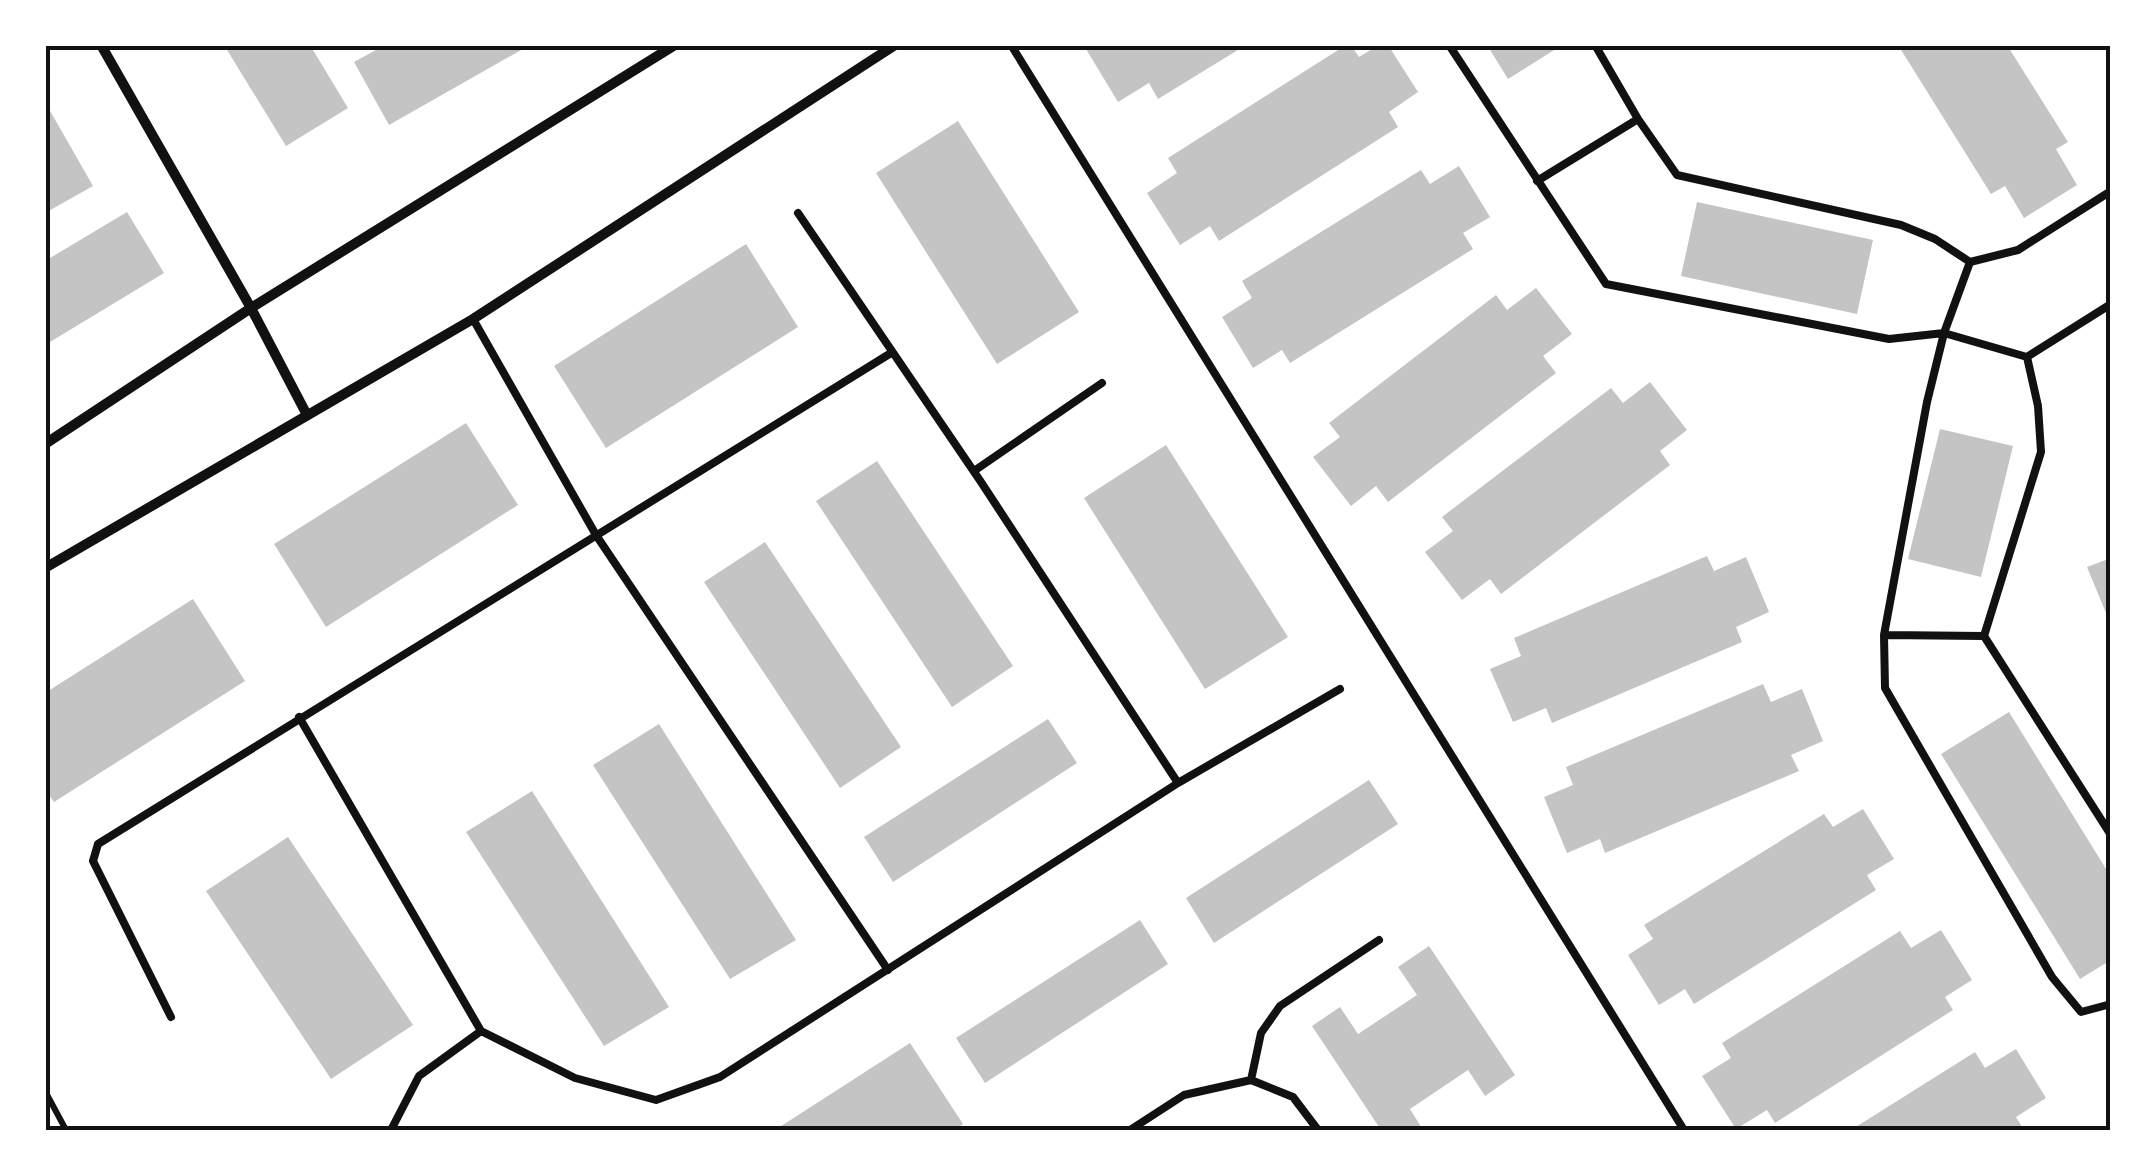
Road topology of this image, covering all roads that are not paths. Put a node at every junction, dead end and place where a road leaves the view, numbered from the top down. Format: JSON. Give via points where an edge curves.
{"nodes":[{"id":1,"x":101,"y":45,"type":"edge"},
{"id":2,"x":675,"y":45,"type":"edge"},
{"id":3,"x":895,"y":45,"type":"edge"},
{"id":4,"x":1011,"y":45,"type":"edge"},
{"id":5,"x":1450,"y":45,"type":"edge"},
{"id":6,"x":1596,"y":45,"type":"edge"},
{"id":7,"x":1638,"y":119,"type":"junction"},
{"id":8,"x":1537,"y":181,"type":"junction"},
{"id":9,"x":2111,"y":191,"type":"edge"},
{"id":10,"x":798,"y":213,"type":"dead end"},
{"id":11,"x":1970,"y":262,"type":"junction"},
{"id":12,"x":2111,"y":304,"type":"edge"},
{"id":13,"x":252,"y":308,"type":"junction"},
{"id":14,"x":473,"y":319,"type":"junction"},
{"id":15,"x":1944,"y":333,"type":"junction"},
{"id":16,"x":891,"y":353,"type":"junction"},
{"id":17,"x":2027,"y":357,"type":"junction"},
{"id":18,"x":1102,"y":383,"type":"dead end"},
{"id":19,"x":307,"y":415,"type":"junction"},
{"id":20,"x":45,"y":444,"type":"edge"},
{"id":21,"x":974,"y":471,"type":"junction"},
{"id":22,"x":596,"y":536,"type":"junction"},
{"id":23,"x":45,"y":568,"type":"edge"},
{"id":24,"x":1884,"y":635,"type":"junction"},
{"id":25,"x":1984,"y":636,"type":"junction"},
{"id":26,"x":1340,"y":688,"type":"dead end"},
{"id":27,"x":299,"y":717,"type":"junction"},
{"id":28,"x":1178,"y":783,"type":"junction"},
{"id":29,"x":2111,"y":835,"type":"edge"},
{"id":30,"x":1379,"y":940,"type":"dead end"},
{"id":31,"x":888,"y":970,"type":"junction"},
{"id":32,"x":2111,"y":1004,"type":"edge"},
{"id":33,"x":171,"y":1016,"type":"dead end"},
{"id":34,"x":480,"y":1030,"type":"junction"},
{"id":35,"x":1251,"y":1080,"type":"junction"},
{"id":36,"x":391,"y":1130,"type":"edge"},
{"id":37,"x":1130,"y":1130,"type":"edge"},
{"id":38,"x":1318,"y":1130,"type":"edge"},
{"id":39,"x":1684,"y":1130,"type":"edge"}],
"edges":[{"from":1,"to":13,"type":"street"},
{"from":2,"to":13,"type":"street"},
{"from":3,"to":14,"type":"street"},
{"from":4,"to":39,"type":"lane"},
{"from":5,"to":8,"type":"lane"},
{"from":6,"to":7,"type":"lane"},
{"from":7,"to":8,"type":"lane"},
{"from":7,"to":11,"type":"lane","via":[[1677,175],[1901,225]]},
{"from":8,"to":15,"type":"lane","via":[[1606,284],[1890,338]]},
{"from":9,"to":11,"type":"lane","via":[[2018,250]]},
{"from":10,"to":16,"type":"lane"},
{"from":11,"to":15,"type":"lane"},
{"from":12,"to":17,"type":"lane"},
{"from":13,"to":19,"type":"street"},
{"from":13,"to":20,"type":"street"},
{"from":14,"to":19,"type":"street"},
{"from":14,"to":22,"type":"lane"},
{"from":15,"to":17,"type":"lane"},
{"from":15,"to":24,"type":"lane"},
{"from":16,"to":21,"type":"lane"},
{"from":16,"to":22,"type":"lane"},
{"from":17,"to":25,"type":"lane","via":[[2042,452]]},
{"from":18,"to":21,"type":"lane"},
{"from":19,"to":23,"type":"street"},
{"from":21,"to":28,"type":"lane"},
{"from":22,"to":27,"type":"lane"},
{"from":22,"to":31,"type":"lane"},
{"from":24,"to":25,"type":"lane"},
{"from":24,"to":32,"type":"lane","via":[[1885,688],[2052,977],[2080,1012]]},
{"from":25,"to":29,"type":"lane"},
{"from":26,"to":28,"type":"lane"},
{"from":27,"to":33,"type":"lane","via":[[98,844],[93,861]]},
{"from":27,"to":34,"type":"lane"},
{"from":28,"to":31,"type":"lane"},
{"from":30,"to":35,"type":"lane","via":[[1280,1006],[1261,1033]]},
{"from":31,"to":34,"type":"lane","via":[[720,1077],[656,1100],[574,1078]]},
{"from":34,"to":36,"type":"lane","via":[[419,1076]]},
{"from":35,"to":37,"type":"lane","via":[[1184,1095]]},
{"from":35,"to":38,"type":"lane","via":[[1294,1097]]}]}
